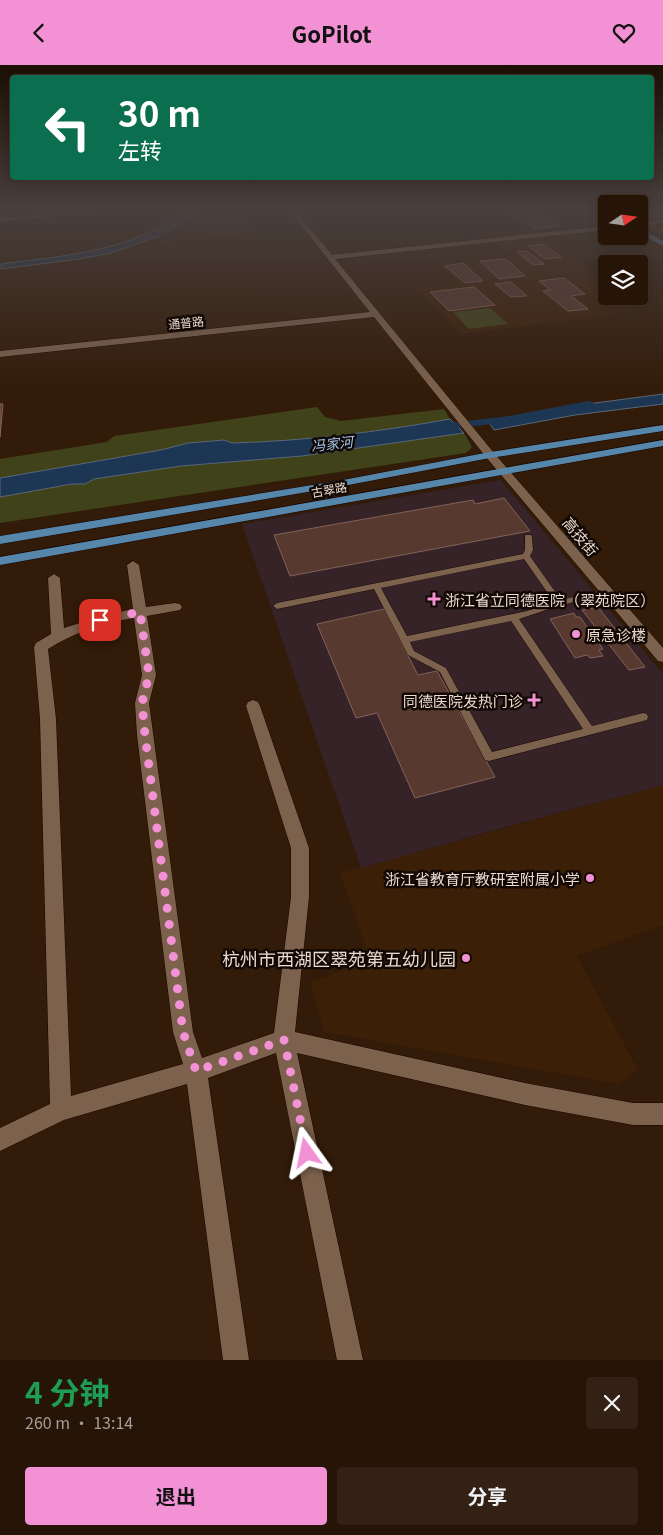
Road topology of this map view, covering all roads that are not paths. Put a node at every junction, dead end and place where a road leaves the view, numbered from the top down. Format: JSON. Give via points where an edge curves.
{"nodes":[{"id":1,"x":341,"y":270,"type":"edge"},
{"id":2,"x":376,"y":314,"type":"junction"},
{"id":3,"x":0,"y":355,"type":"edge"},
{"id":4,"x":663,"y":428,"type":"edge"},
{"id":5,"x":663,"y":443,"type":"edge"},
{"id":6,"x":490,"y":455,"type":"junction"},
{"id":7,"x":505,"y":471,"type":"junction"},
{"id":8,"x":528,"y":537,"type":"dead end"},
{"id":9,"x":0,"y":540,"type":"edge"},
{"id":10,"x":526,"y":557,"type":"junction"},
{"id":11,"x":0,"y":561,"type":"edge"},
{"id":12,"x":133,"y":565,"type":"dead end"},
{"id":13,"x":54,"y":577,"type":"dead end"},
{"id":14,"x":376,"y":586,"type":"junction"},
{"id":15,"x":607,"y":592,"type":"junction"},
{"id":16,"x":559,"y":603,"type":"junction"},
{"id":17,"x":277,"y":606,"type":"dead end"},
{"id":18,"x":176,"y":607,"type":"dead end"},
{"id":19,"x":140,"y":612,"type":"junction"},
{"id":20,"x":513,"y":617,"type":"junction"},
{"id":21,"x":58,"y":634,"type":"junction"},
{"id":22,"x":405,"y":640,"type":"junction"},
{"id":23,"x":663,"y":657,"type":"edge"},
{"id":24,"x":253,"y":706,"type":"dead end"},
{"id":25,"x":643,"y":717,"type":"dead end"},
{"id":26,"x":590,"y":731,"type":"junction"},
{"id":27,"x":284,"y":1040,"type":"junction"},
{"id":28,"x":196,"y":1071,"type":"junction"},
{"id":29,"x":61,"y":1111,"type":"junction"},
{"id":30,"x":663,"y":1114,"type":"edge"},
{"id":31,"x":0,"y":1139,"type":"edge"},
{"id":32,"x":236,"y":1360,"type":"edge"},
{"id":33,"x":350,"y":1360,"type":"edge"}],
"edges":[{"from":1,"to":2,"type":"street"},
{"from":2,"to":3,"type":"street","name":"通普路"},
{"from":2,"to":6,"type":"street","name":"高技街"},
{"from":4,"to":6,"type":"main road","name":"古翠路"},
{"from":5,"to":7,"type":"main road","name":"古翠路"},
{"from":6,"to":7,"type":"street","name":"高技街"},
{"from":6,"to":9,"type":"main road","name":"古翠路"},
{"from":7,"to":11,"type":"main road","name":"古翠路"},
{"from":7,"to":15,"type":"street","name":"高技街"},
{"from":8,"to":10,"type":"lane"},
{"from":10,"to":14,"type":"lane"},
{"from":10,"to":16,"type":"lane"},
{"from":12,"to":19,"type":"street"},
{"from":13,"to":21,"type":"street"},
{"from":14,"to":17,"type":"lane"},
{"from":14,"to":22,"type":"lane"},
{"from":15,"to":16,"type":"lane"},
{"from":15,"to":23,"type":"street","name":"高技街"},
{"from":16,"to":20,"type":"lane"},
{"from":18,"to":19,"type":"street"},
{"from":19,"to":21,"type":"street","via":[[100,620]]},
{"from":19,"to":28,"type":"street","via":[[149,675],[142,703],[145,735],[183,1032]]},
{"from":20,"to":22,"type":"lane"},
{"from":20,"to":26,"type":"lane"},
{"from":21,"to":29,"type":"street","via":[[41,647],[48,719]]},
{"from":22,"to":26,"type":"lane","via":[[411,653],[443,670],[488,757]]},
{"from":24,"to":27,"type":"street","via":[[300,848],[300,897]]},
{"from":25,"to":26,"type":"lane"},
{"from":27,"to":28,"type":"street"},
{"from":27,"to":30,"type":"street","via":[[525,1094],[633,1114]]},
{"from":27,"to":33,"type":"street"},
{"from":28,"to":29,"type":"street"},
{"from":28,"to":32,"type":"street"},
{"from":29,"to":31,"type":"street"}]}
